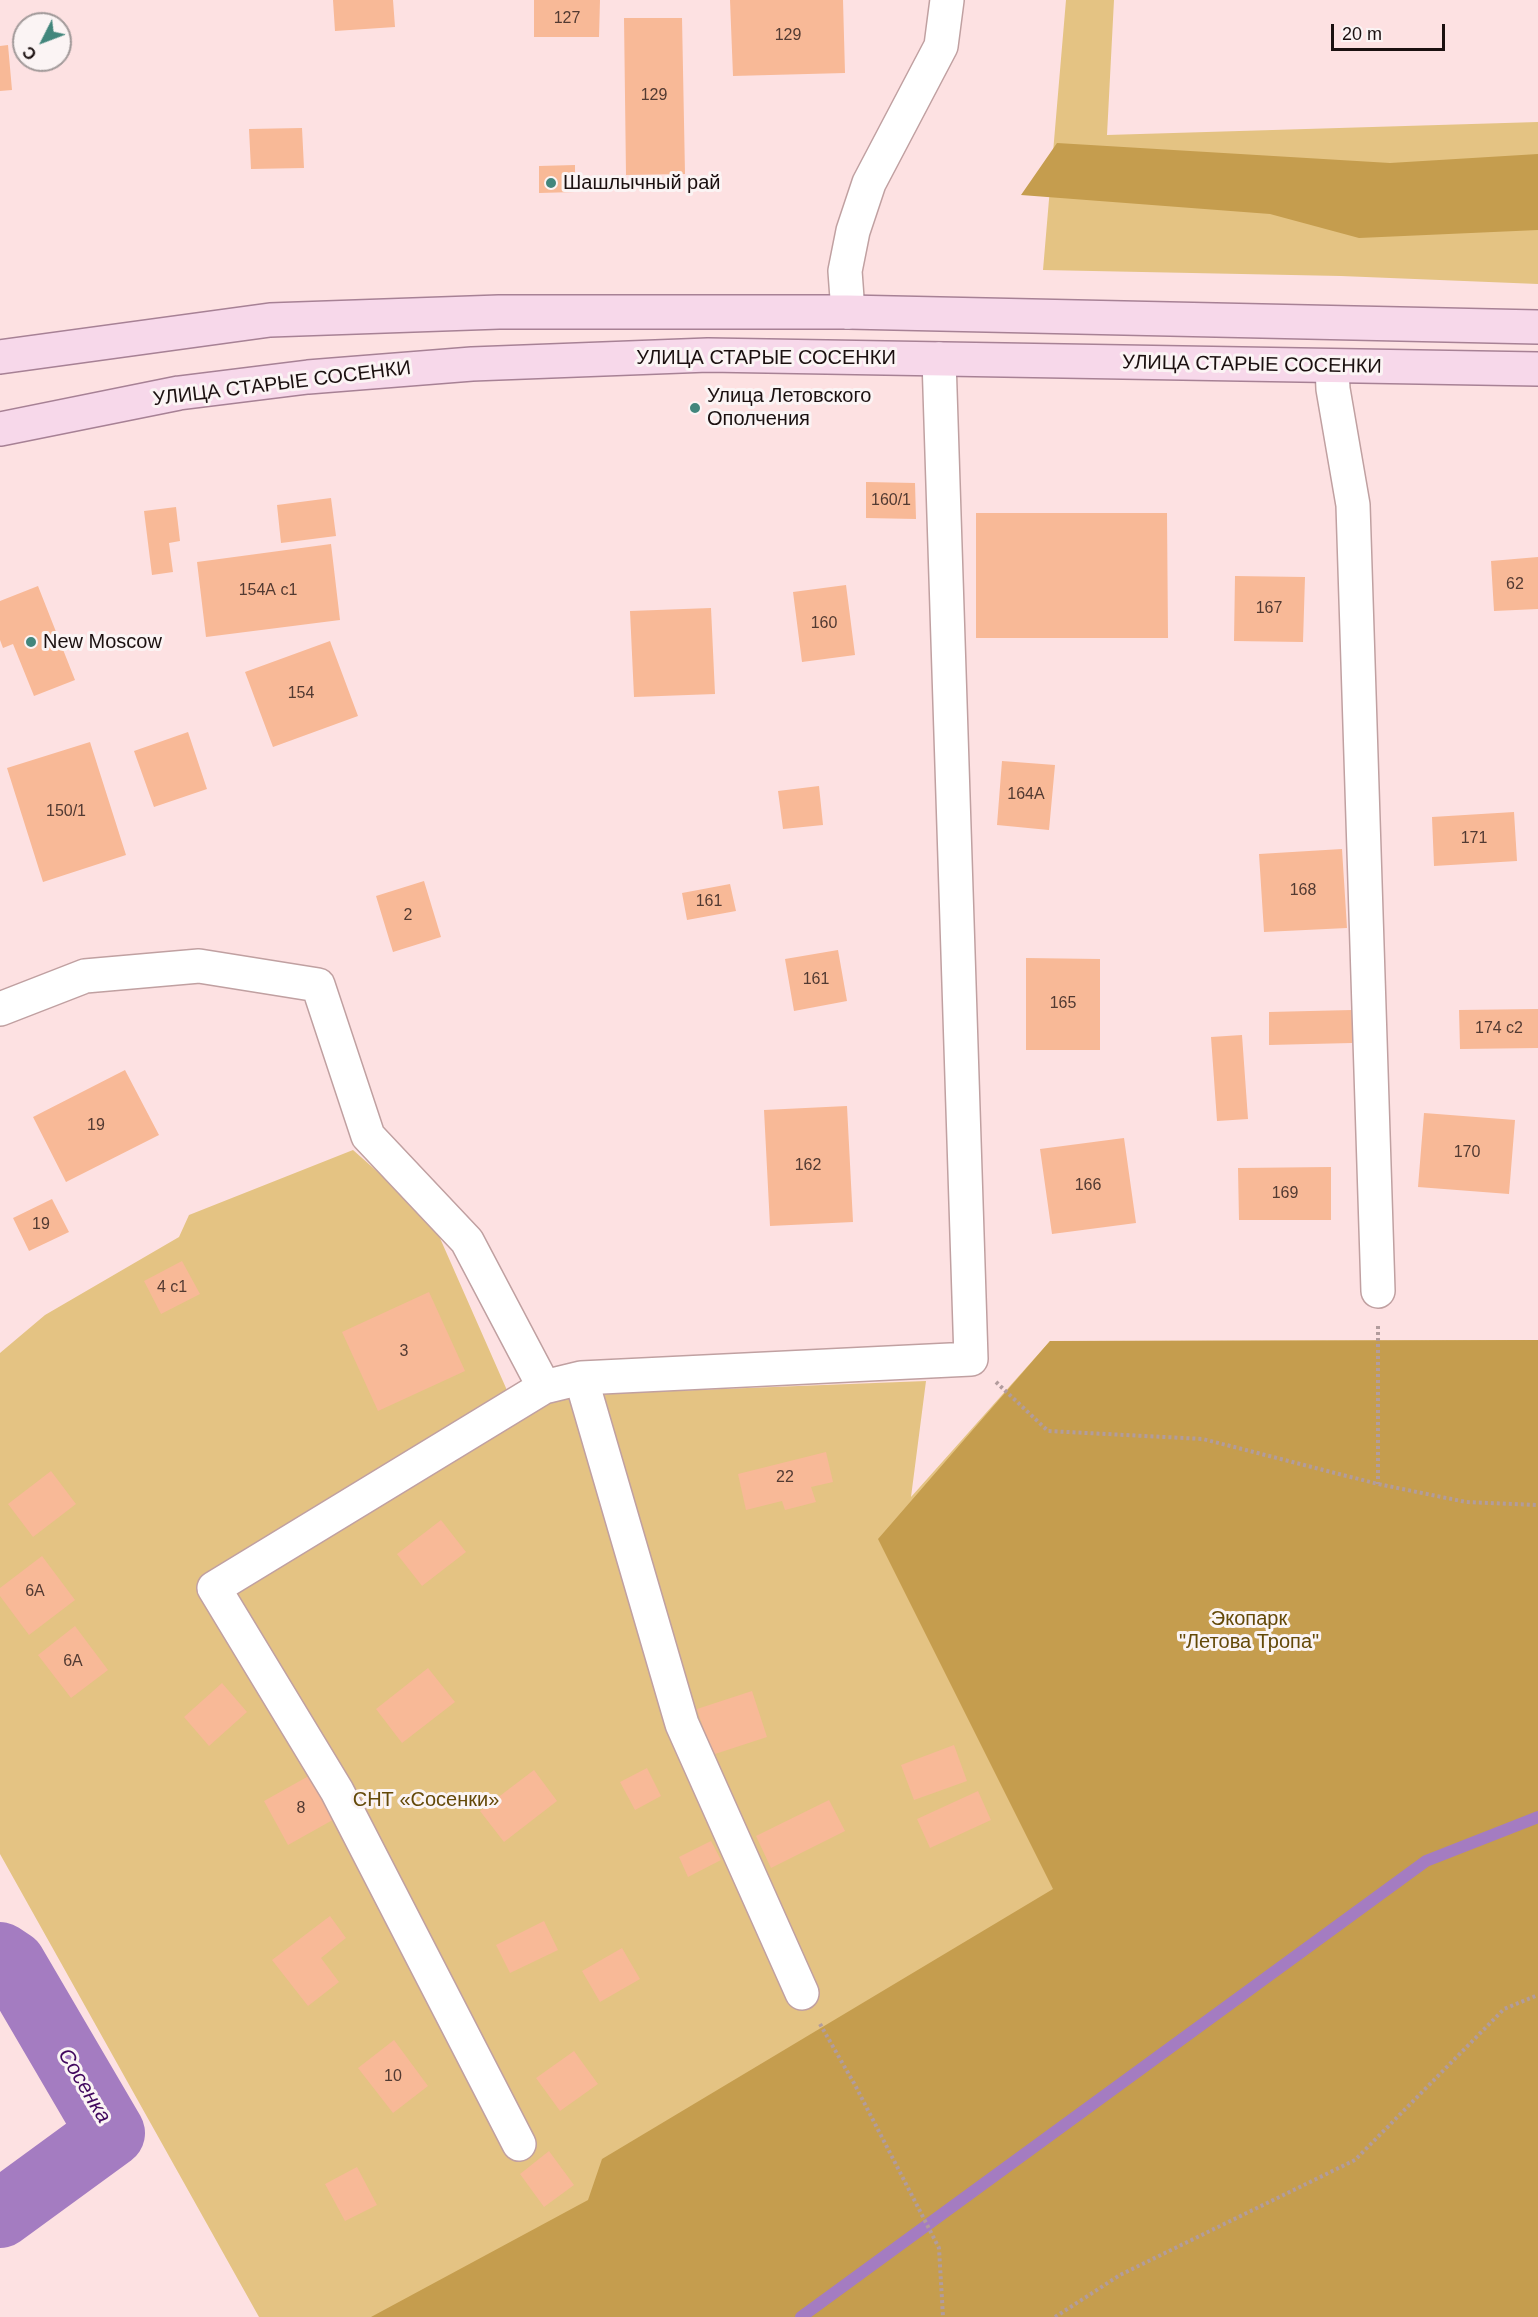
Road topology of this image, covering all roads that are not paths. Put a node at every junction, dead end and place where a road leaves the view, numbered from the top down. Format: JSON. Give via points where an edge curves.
{"nodes":[{"id":1,"x":947,"y":0,"type":"edge"},
{"id":2,"x":848,"y":312,"type":"junction"},
{"id":3,"x":1538,"y":327,"type":"edge"},
{"id":4,"x":0,"y":357,"type":"edge"},
{"id":5,"x":939,"y":359,"type":"junction"},
{"id":6,"x":1332,"y":367,"type":"junction"},
{"id":7,"x":1538,"y":369,"type":"edge"},
{"id":8,"x":0,"y":429,"type":"edge"},
{"id":9,"x":0,"y":1009,"type":"edge"},
{"id":10,"x":1378,"y":1291,"type":"road end"},
{"id":11,"x":581,"y":1378,"type":"junction"},
{"id":12,"x":544,"y":1387,"type":"junction"},
{"id":13,"x":802,"y":1994,"type":"road end"},
{"id":14,"x":519,"y":2144,"type":"dead end"}],
"edges":[{"from":1,"to":2,"type":"lane","via":[[941,46],[869,183],[853,231],[845,271]]},
{"from":2,"to":3,"type":"main road"},
{"from":2,"to":4,"type":"main road","via":[[499,312],[270,320]]},
{"from":5,"to":6,"type":"main road","name":"УЛИЦА СТАРЫЕ СОСЕНКИ"},
{"from":5,"to":8,"type":"main road","name":"УЛИЦА СТАРЫЕ СОСЕНКИ","via":[[708,356],[472,364],[308,377],[179,393]]},
{"from":5,"to":11,"type":"lane","via":[[971,1359]]},
{"from":6,"to":7,"type":"main road","name":"УЛИЦА СТАРЫЕ СОСЕНКИ"},
{"from":6,"to":10,"type":"lane","via":[[1353,505]]},
{"from":9,"to":12,"type":"lane","via":[[85,976],[199,966],[318,985],[368,1136],[467,1241]]},
{"from":11,"to":12,"type":"lane"},
{"from":11,"to":13,"type":"lane","via":[[682,1724]]},
{"from":12,"to":14,"type":"lane","via":[[214,1588],[337,1791]]}]}
